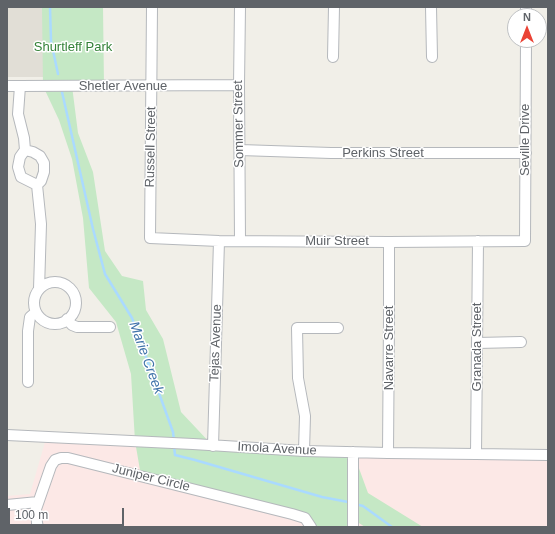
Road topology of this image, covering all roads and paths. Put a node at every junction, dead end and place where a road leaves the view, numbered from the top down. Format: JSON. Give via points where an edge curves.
{"nodes":[{"id":1,"x":152,"y":7,"type":"edge"},
{"id":2,"x":240,"y":7,"type":"edge"},
{"id":3,"x":334,"y":7,"type":"edge"},
{"id":4,"x":431,"y":7,"type":"edge"},
{"id":5,"x":526,"y":48,"type":"edge"},
{"id":6,"x":432,"y":57,"type":"dead end"},
{"id":7,"x":334,"y":58,"type":"dead end"},
{"id":8,"x":7,"y":86,"type":"edge"},
{"id":9,"x":20,"y":86,"type":"junction"},
{"id":10,"x":152,"y":86,"type":"junction"},
{"id":11,"x":238,"y":86,"type":"junction"},
{"id":12,"x":25,"y":150,"type":"junction"},
{"id":13,"x":240,"y":150,"type":"junction"},
{"id":14,"x":526,"y":153,"type":"junction"},
{"id":15,"x":37,"y":185,"type":"junction"},
{"id":16,"x":150,"y":238,"type":"joint"},
{"id":17,"x":219,"y":240,"type":"junction"},
{"id":18,"x":240,"y":240,"type":"junction"},
{"id":19,"x":478,"y":241,"type":"junction"},
{"id":20,"x":525,"y":241,"type":"joint"},
{"id":21,"x":389,"y":242,"type":"junction"},
{"id":22,"x":39,"y":289,"type":"junction"},
{"id":23,"x":36,"y":312,"type":"junction"},
{"id":24,"x":67,"y":319,"type":"junction"},
{"id":25,"x":110,"y":327,"type":"dead end"},
{"id":26,"x":338,"y":328,"type":"dead end"},
{"id":27,"x":521,"y":342,"type":"dead end"},
{"id":28,"x":477,"y":344,"type":"junction"},
{"id":29,"x":28,"y":382,"type":"dead end"},
{"id":30,"x":7,"y":435,"type":"edge"},
{"id":31,"x":213,"y":446,"type":"junction"},
{"id":32,"x":304,"y":451,"type":"junction"},
{"id":33,"x":353,"y":452,"type":"junction"},
{"id":34,"x":388,"y":453,"type":"junction"},
{"id":35,"x":476,"y":454,"type":"junction"},
{"id":36,"x":548,"y":455,"type":"edge"},
{"id":37,"x":38,"y":502,"type":"junction"},
{"id":38,"x":7,"y":505,"type":"edge"},
{"id":39,"x":38,"y":527,"type":"edge"},
{"id":40,"x":311,"y":527,"type":"edge"},
{"id":41,"x":353,"y":527,"type":"edge"}],
"edges":[{"from":1,"to":10,"type":"street","name":"Russell Street"},
{"from":2,"to":11,"type":"street","name":"Sommer Street"},
{"from":3,"to":7,"type":"street"},
{"from":4,"to":6,"type":"street"},
{"from":5,"to":14,"type":"street","name":"Seville Drive"},
{"from":8,"to":9,"type":"street","name":"Shetler Avenue"},
{"from":9,"to":10,"type":"street","name":"Shetler Avenue"},
{"from":9,"to":12,"type":"street","via":[[18,114]]},
{"from":10,"to":11,"type":"street","name":"Shetler Avenue"},
{"from":10,"to":16,"type":"street","name":"Russell Street"},
{"from":11,"to":13,"type":"street","name":"Sommer Street"},
{"from":12,"to":15,"type":"street","via":[[18,167],[21,177]]},
{"from":12,"to":15,"type":"street","via":[[40,156],[44,163],[44,172]]},
{"from":13,"to":14,"type":"street","name":"Perkins Street","via":[[331,153]]},
{"from":13,"to":18,"type":"street","name":"Sommer Street"},
{"from":14,"to":20,"type":"street","name":"Seville Drive"},
{"from":15,"to":22,"type":"street","via":[[41,224]]},
{"from":16,"to":17,"type":"street","name":"Muir Street"},
{"from":17,"to":18,"type":"street","name":"Muir Street"},
{"from":17,"to":31,"type":"street","name":"Tejas Avenue"},
{"from":18,"to":21,"type":"street","name":"Muir Street"},
{"from":19,"to":20,"type":"street","name":"Muir Street"},
{"from":19,"to":21,"type":"street","name":"Muir Street"},
{"from":19,"to":28,"type":"street","name":"Granada Street"},
{"from":21,"to":34,"type":"street","name":"Navarre Street"},
{"from":22,"to":23,"type":"street","via":[[34,301]]},
{"from":22,"to":24,"type":"street","via":[[51,282],[65,285],[70,289],[74,295],[75,308]]},
{"from":23,"to":24,"type":"street","via":[[42,319],[54,324]]},
{"from":23,"to":29,"type":"street","via":[[30,318],[28,331]]},
{"from":24,"to":25,"type":"street","via":[[77,327]]},
{"from":26,"to":32,"type":"street","via":[[297,328],[298,378],[305,416]]},
{"from":27,"to":28,"type":"street"},
{"from":28,"to":35,"type":"street","name":"Granada Street"},
{"from":30,"to":31,"type":"street","name":"Imola Avenue"},
{"from":31,"to":32,"type":"street","name":"Imola Avenue"},
{"from":32,"to":33,"type":"street","name":"Imola Avenue"},
{"from":33,"to":34,"type":"street","name":"Imola Avenue"},
{"from":33,"to":41,"type":"street"},
{"from":34,"to":35,"type":"street","name":"Imola Avenue"},
{"from":35,"to":36,"type":"street","name":"Imola Avenue"},
{"from":37,"to":38,"type":"street"},
{"from":37,"to":39,"type":"street","name":"Juniper Circle"},
{"from":37,"to":40,"type":"street","name":"Juniper Circle","via":[[55,460],[68,458],[292,514],[305,518]]}]}
